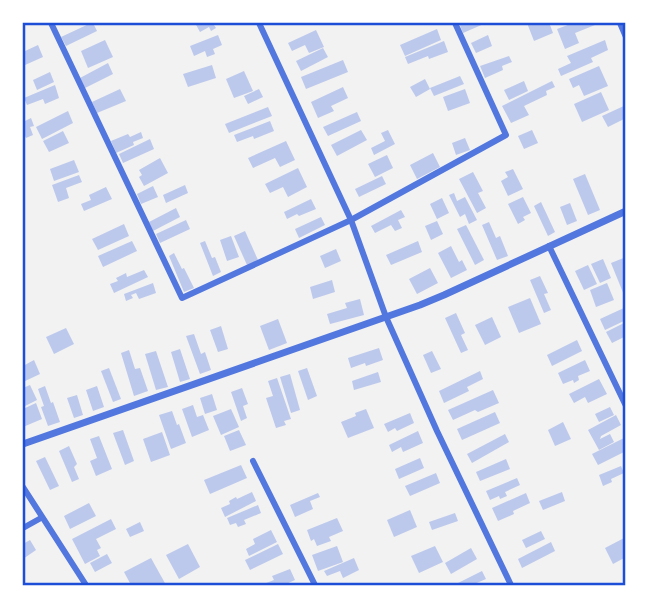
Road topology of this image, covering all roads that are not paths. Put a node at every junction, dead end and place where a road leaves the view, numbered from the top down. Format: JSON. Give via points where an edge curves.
{"nodes":[{"id":1,"x":51,"y":23,"type":"edge"},
{"id":2,"x":259,"y":23,"type":"edge"},
{"id":3,"x":455,"y":23,"type":"edge"},
{"id":4,"x":620,"y":23,"type":"edge"},
{"id":5,"x":626,"y":37,"type":"edge"},
{"id":6,"x":626,"y":211,"type":"edge"},
{"id":7,"x":351,"y":220,"type":"junction"},
{"id":8,"x":549,"y":246,"type":"junction"},
{"id":9,"x":386,"y":317,"type":"junction"},
{"id":10,"x":626,"y":407,"type":"edge"},
{"id":11,"x":23,"y":444,"type":"edge"},
{"id":12,"x":253,"y":461,"type":"dead end"},
{"id":13,"x":23,"y":487,"type":"edge"},
{"id":14,"x":41,"y":518,"type":"junction"},
{"id":15,"x":23,"y":528,"type":"edge"},
{"id":16,"x":86,"y":585,"type":"edge"},
{"id":17,"x":315,"y":585,"type":"edge"},
{"id":18,"x":511,"y":585,"type":"edge"}],
"edges":[{"from":1,"to":7,"type":"street","via":[[182,298]]},
{"from":2,"to":7,"type":"street"},
{"from":3,"to":7,"type":"street","via":[[506,135]]},
{"from":4,"to":5,"type":"street"},
{"from":6,"to":8,"type":"street"},
{"from":7,"to":9,"type":"street"},
{"from":8,"to":9,"type":"street"},
{"from":8,"to":10,"type":"street"},
{"from":9,"to":11,"type":"street"},
{"from":9,"to":18,"type":"street"},
{"from":12,"to":17,"type":"street"},
{"from":13,"to":14,"type":"street"},
{"from":14,"to":15,"type":"street"},
{"from":14,"to":16,"type":"street"}]}
